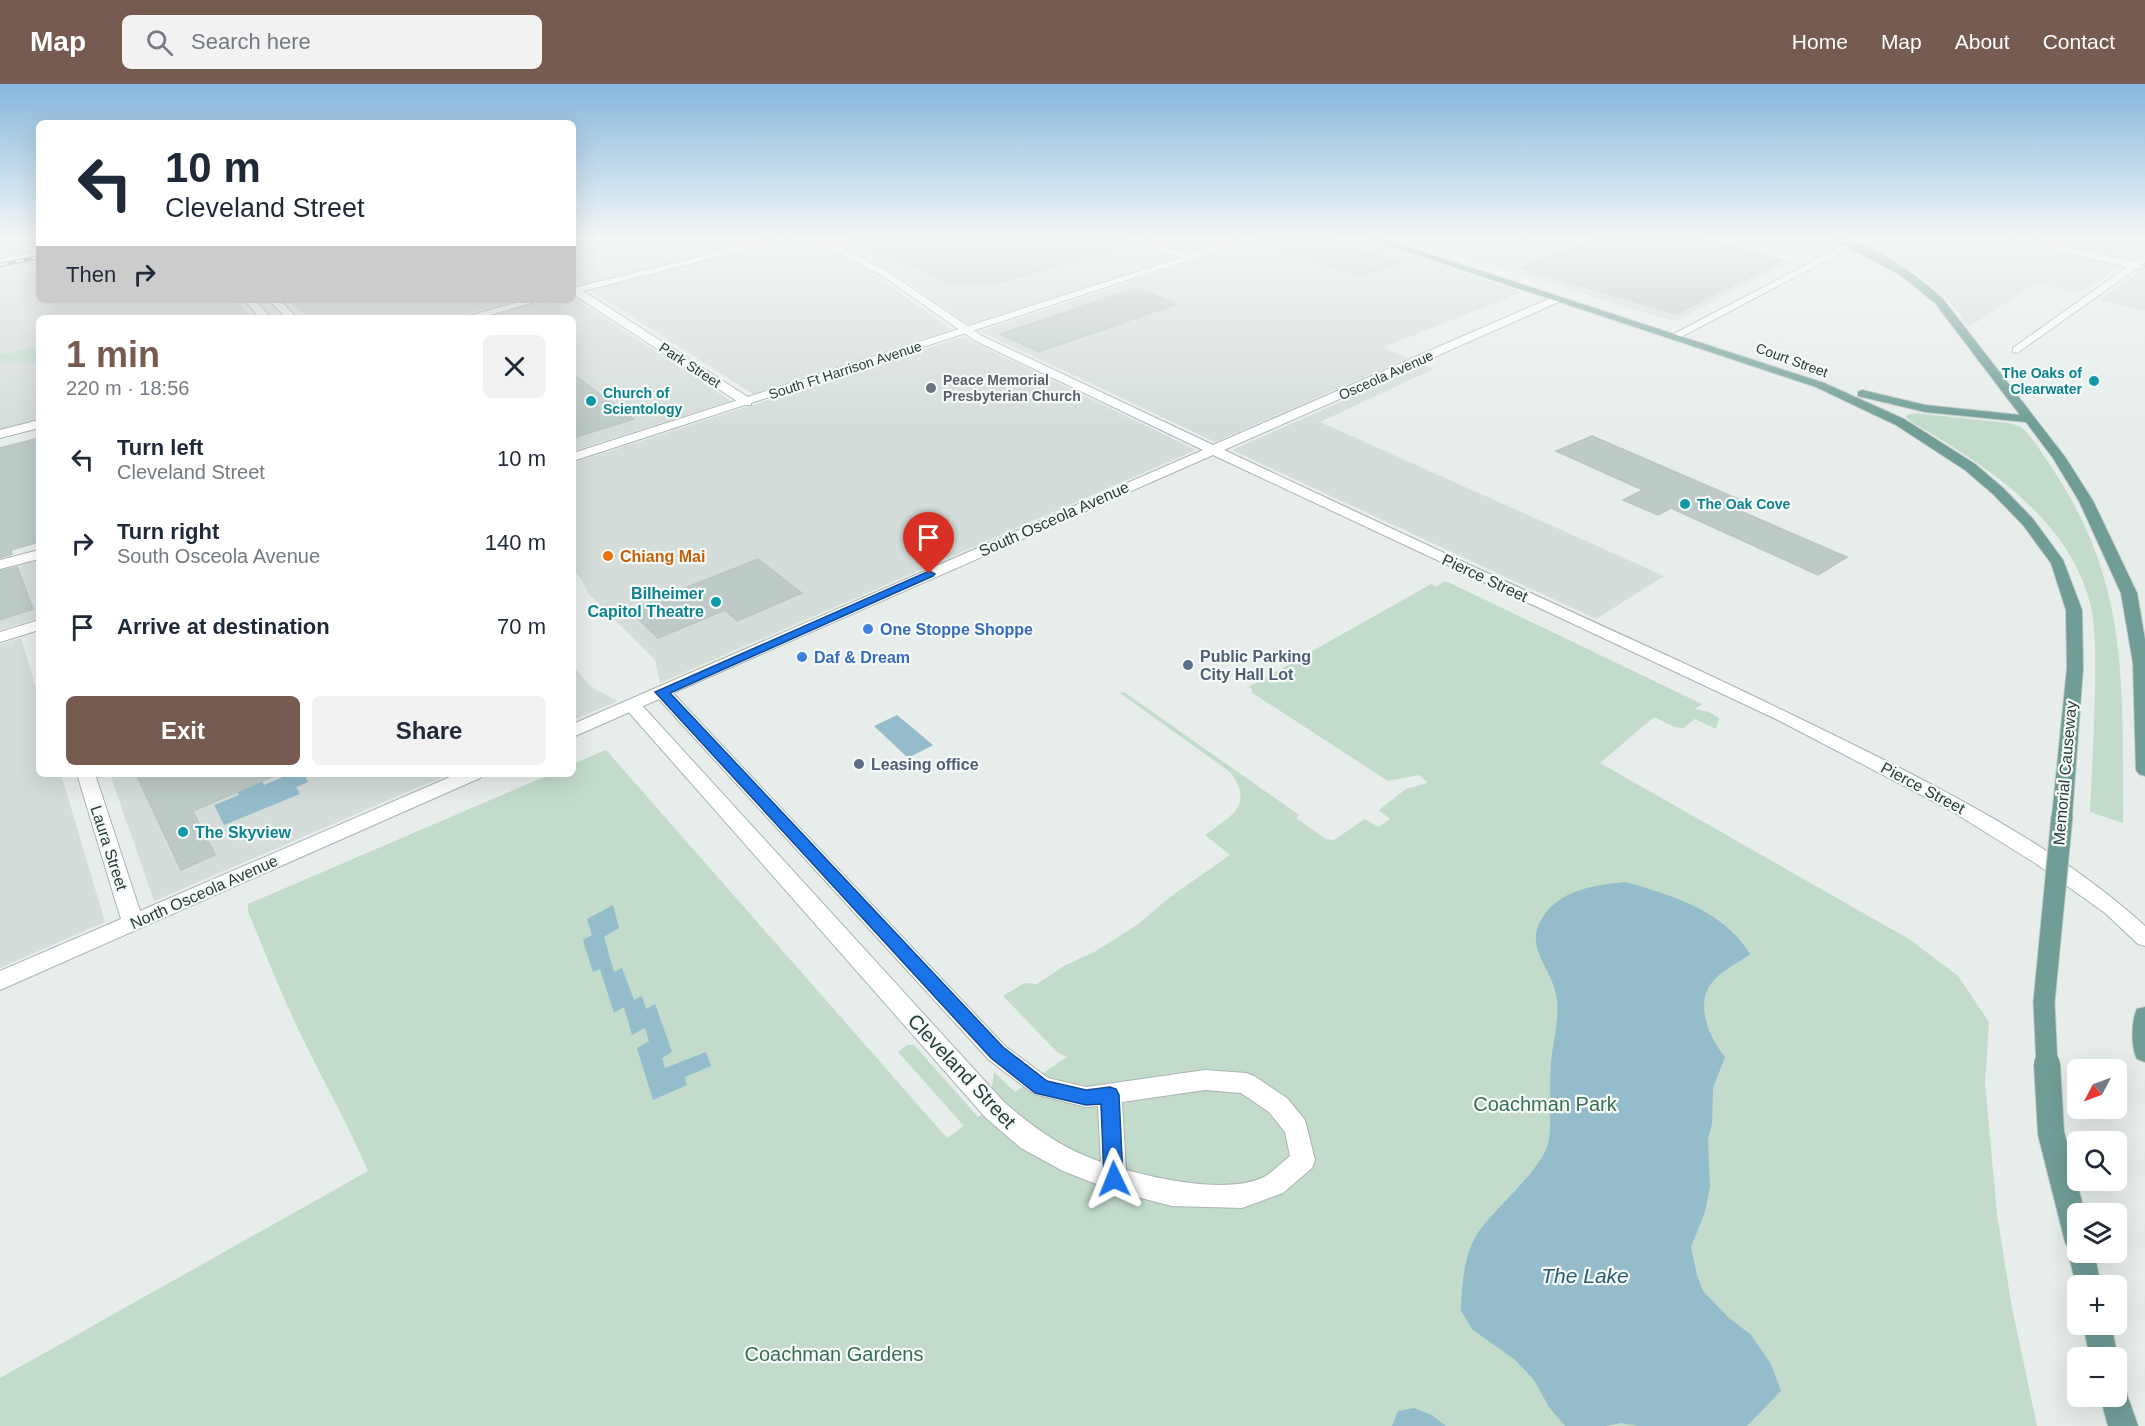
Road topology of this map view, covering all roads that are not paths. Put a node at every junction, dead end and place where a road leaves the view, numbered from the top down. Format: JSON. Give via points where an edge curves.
{"nodes":[{"id":1,"x":589,"y":300,"type":"edge"},
{"id":2,"x":921,"y":300,"type":"edge"},
{"id":3,"x":1061,"y":300,"type":"edge"},
{"id":4,"x":1556,"y":300,"type":"edge"},
{"id":5,"x":1559,"y":300,"type":"edge"},
{"id":6,"x":1746,"y":300,"type":"edge"},
{"id":7,"x":1938,"y":300,"type":"edge"},
{"id":8,"x":2091,"y":300,"type":"edge"},
{"id":9,"x":252,"y":303,"type":"edge"},
{"id":10,"x":277,"y":303,"type":"edge"},
{"id":11,"x":526,"y":303,"type":"edge"},
{"id":12,"x":263,"y":315,"type":"edge"},
{"id":13,"x":289,"y":315,"type":"edge"},
{"id":14,"x":477,"y":315,"type":"edge"},
{"id":15,"x":965,"y":331,"type":"junction"},
{"id":16,"x":1675,"y":336,"type":"junction"},
{"id":17,"x":2016,"y":350,"type":"dead end"},
{"id":18,"x":747,"y":402,"type":"junction"},
{"id":19,"x":1861,"y":403,"type":"joint"},
{"id":20,"x":2029,"y":419,"type":"junction"},
{"id":21,"x":36,"y":425,"type":"edge"},
{"id":22,"x":0,"y":434,"type":"edge"},
{"id":23,"x":1214,"y":450,"type":"junction"},
{"id":24,"x":576,"y":456,"type":"edge"},
{"id":25,"x":36,"y":555,"type":"edge"},
{"id":26,"x":0,"y":565,"type":"edge"},
{"id":27,"x":36,"y":626,"type":"edge"},
{"id":28,"x":0,"y":637,"type":"edge"},
{"id":29,"x":662,"y":692,"type":"junction"},
{"id":30,"x":632,"y":705,"type":"junction"},
{"id":31,"x":576,"y":730,"type":"edge"},
{"id":32,"x":2145,"y":770,"type":"edge"},
{"id":33,"x":87,"y":777,"type":"edge"},
{"id":34,"x":467,"y":777,"type":"edge"},
{"id":35,"x":133,"y":923,"type":"junction"},
{"id":36,"x":2145,"y":938,"type":"edge"},
{"id":37,"x":0,"y":981,"type":"edge"},
{"id":38,"x":2145,"y":1016,"type":"edge"},
{"id":39,"x":2145,"y":1052,"type":"edge"},
{"id":40,"x":1110,"y":1095,"type":"junction"},
{"id":41,"x":1114,"y":1179,"type":"junction"},
{"id":42,"x":2068,"y":1203,"type":"edge"},
{"id":43,"x":2117,"y":1407,"type":"edge"},
{"id":44,"x":2123,"y":1426,"type":"edge"}],
"edges":[{"from":1,"to":18,"type":"street","name":"Park Street"},
{"from":2,"to":15,"type":"street","name":"Pierce Street"},
{"from":3,"to":15,"type":"street","name":"South Ft Harrison Avenue"},
{"from":4,"to":23,"type":"street","name":"Osceola Avenue"},
{"from":5,"to":16,"type":"main road","name":"Court Street"},
{"from":6,"to":16,"type":"street"},
{"from":7,"to":20,"type":"main road"},
{"from":8,"to":17,"type":"street"},
{"from":9,"to":12,"type":"street"},
{"from":10,"to":13,"type":"street"},
{"from":11,"to":14,"type":"street"},
{"from":15,"to":18,"type":"street","name":"South Ft Harrison Avenue"},
{"from":15,"to":23,"type":"street","name":"Pierce Street"},
{"from":16,"to":19,"type":"main road","name":"Court Street","via":[[1809,381]]},
{"from":16,"to":20,"type":"main road","via":[[1722,346],[1896,404],[1935,412]]},
{"from":18,"to":24,"type":"street","name":"South Ft Harrison Avenue"},
{"from":19,"to":42,"type":"main road","name":"Memorial Causeway","bridge":true,"via":[[1926,438],[1998,491],[2028,522],[2058,563],[2074,610],[2075,668],[2044,1002],[2050,1133]]},
{"from":20,"to":32,"type":"main road","via":[[2086,501],[2129,593],[2141,663]]},
{"from":21,"to":22,"type":"street"},
{"from":23,"to":29,"type":"street","name":"South Osceola Avenue"},
{"from":23,"to":36,"type":"street","name":"Pierce Street","via":[[1784,716],[1957,805],[2042,858]]},
{"from":25,"to":26,"type":"street"},
{"from":27,"to":28,"type":"street"},
{"from":29,"to":30,"type":"street","name":"South Osceola Avenue"},
{"from":29,"to":40,"type":"street","name":"Cleveland Street","via":[[997,1053],[1042,1087],[1086,1098]]},
{"from":30,"to":31,"type":"street"},
{"from":30,"to":41,"type":"street","name":"Cleveland Street","via":[[995,1110],[1030,1140],[1072,1163]]},
{"from":33,"to":35,"type":"street","name":"Laura Street"},
{"from":34,"to":35,"type":"street","name":"North Osceola Avenue"},
{"from":35,"to":37,"type":"street","name":"North Osceola Avenue"},
{"from":38,"to":39,"type":"main road"},
{"from":40,"to":41,"type":"street"},
{"from":40,"to":41,"type":"street","name":"Cleveland Street","via":[[1205,1080],[1246,1083],[1278,1105],[1296,1128],[1303,1160],[1274,1185],[1242,1196],[1172,1194]]},
{"from":43,"to":44,"type":"main road"}]}
